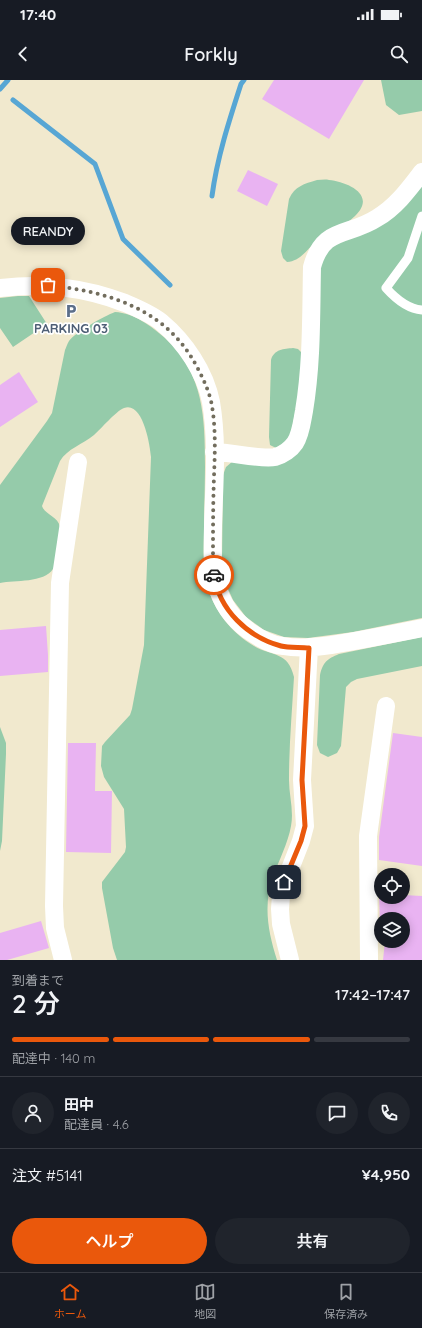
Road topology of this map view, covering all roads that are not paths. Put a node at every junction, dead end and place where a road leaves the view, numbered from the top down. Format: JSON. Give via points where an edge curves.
{"nodes":[{"id":1,"x":422,"y":172,"type":"edge"},
{"id":2,"x":422,"y":216,"type":"edge"},
{"id":3,"x":0,"y":288,"type":"edge"},
{"id":4,"x":422,"y":310,"type":"edge"},
{"id":5,"x":214,"y":452,"type":"junction"},
{"id":6,"x":78,"y":462,"type":"dead end"},
{"id":7,"x":422,"y":628,"type":"edge"},
{"id":8,"x":309,"y":648,"type":"junction"},
{"id":9,"x":386,"y":706,"type":"dead end"},
{"id":10,"x":63,"y":960,"type":"edge"},
{"id":11,"x":290,"y":960,"type":"edge"},
{"id":12,"x":369,"y":960,"type":"edge"}],
"edges":[{"from":1,"to":5,"type":"street","via":[[391,209],[361,226],[332,236],[322,244],[315,255],[312,267],[308,383],[300,432],[295,443],[286,452],[275,457]]},
{"from":2,"to":4,"type":"lane","via":[[408,258],[386,288],[393,297],[416,310]]},
{"from":3,"to":5,"type":"street","via":[[48,285],[78,289],[108,296],[160,321],[179,339],[203,378],[211,401]]},
{"from":5,"to":8,"type":"street","via":[[213,558],[215,582],[224,605],[240,624],[259,638],[282,646]]},
{"from":6,"to":10,"type":"street","via":[[60,584],[54,906],[55,928]]},
{"from":7,"to":8,"type":"street"},
{"from":8,"to":11,"type":"street","via":[[302,780],[305,826],[284,882],[280,910]]},
{"from":9,"to":12,"type":"street","via":[[368,836]]}]}
